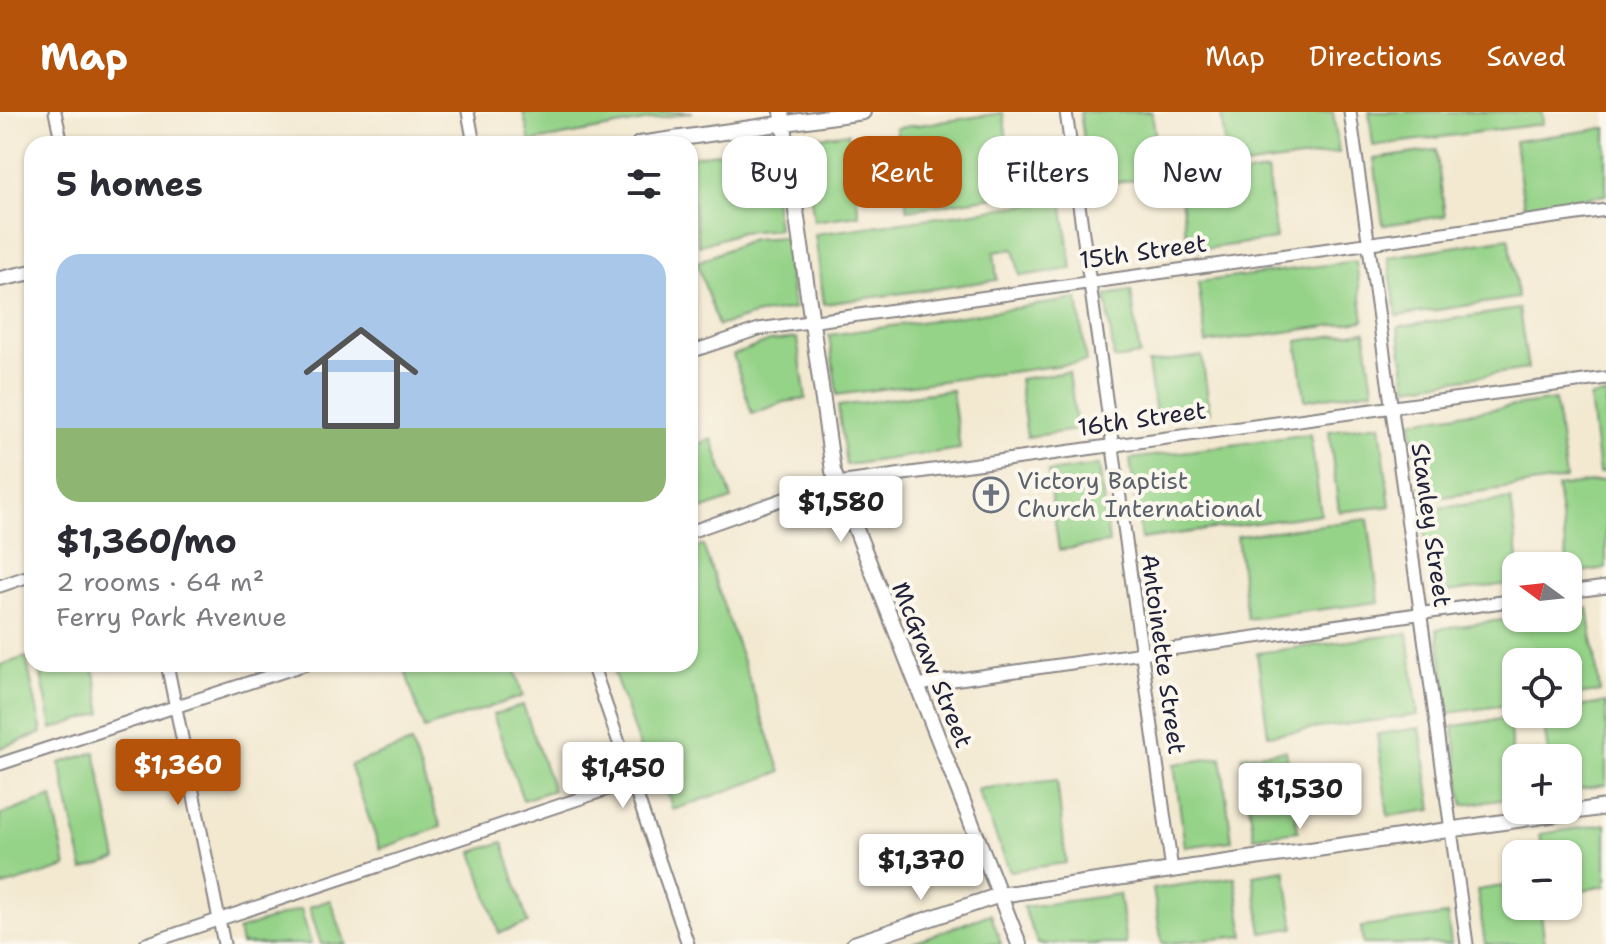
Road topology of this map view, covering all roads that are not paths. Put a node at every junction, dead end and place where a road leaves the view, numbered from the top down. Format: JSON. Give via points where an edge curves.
{"nodes":[{"id":1,"x":55,"y":112,"type":"edge"},
{"id":2,"x":468,"y":112,"type":"edge"},
{"id":3,"x":863,"y":112,"type":"edge"},
{"id":4,"x":1066,"y":112,"type":"edge"},
{"id":5,"x":1350,"y":112,"type":"edge"},
{"id":6,"x":783,"y":118,"type":"edge"},
{"id":7,"x":60,"y":136,"type":"edge"},
{"id":8,"x":472,"y":136,"type":"edge"},
{"id":9,"x":683,"y":136,"type":"edge"},
{"id":10,"x":1606,"y":210,"type":"edge"},
{"id":11,"x":1368,"y":243,"type":"junction"},
{"id":12,"x":24,"y":274,"type":"edge"},
{"id":13,"x":0,"y":279,"type":"edge"},
{"id":14,"x":1090,"y":282,"type":"junction"},
{"id":15,"x":811,"y":321,"type":"junction"},
{"id":16,"x":698,"y":349,"type":"edge"},
{"id":17,"x":1606,"y":378,"type":"edge"},
{"id":18,"x":1392,"y":407,"type":"junction"},
{"id":19,"x":1112,"y":445,"type":"junction"},
{"id":20,"x":838,"y":486,"type":"junction"},
{"id":21,"x":698,"y":529,"type":"edge"},
{"id":22,"x":24,"y":578,"type":"edge"},
{"id":23,"x":0,"y":586,"type":"edge"},
{"id":24,"x":1606,"y":587,"type":"edge"},
{"id":25,"x":1582,"y":590,"type":"edge"},
{"id":26,"x":1502,"y":602,"type":"edge"},
{"id":27,"x":1421,"y":613,"type":"junction"},
{"id":28,"x":1142,"y":654,"type":"junction"},
{"id":29,"x":169,"y":672,"type":"edge"},
{"id":30,"x":283,"y":672,"type":"edge"},
{"id":31,"x":595,"y":672,"type":"edge"},
{"id":32,"x":917,"y":685,"type":"junction"},
{"id":33,"x":177,"y":708,"type":"junction"},
{"id":34,"x":0,"y":764,"type":"edge"},
{"id":35,"x":632,"y":781,"type":"junction"},
{"id":36,"x":1606,"y":807,"type":"edge"},
{"id":37,"x":1450,"y":828,"type":"junction"},
{"id":38,"x":1172,"y":870,"type":"junction"},
{"id":39,"x":1000,"y":895,"type":"junction"},
{"id":40,"x":219,"y":921,"type":"junction"},
{"id":41,"x":146,"y":944,"type":"edge"},
{"id":42,"x":224,"y":944,"type":"edge"},
{"id":43,"x":688,"y":944,"type":"edge"},
{"id":44,"x":856,"y":944,"type":"edge"},
{"id":45,"x":1019,"y":944,"type":"edge"},
{"id":46,"x":1467,"y":944,"type":"edge"}],
"edges":[{"from":1,"to":7,"type":"street"},
{"from":2,"to":8,"type":"street"},
{"from":3,"to":6,"type":"street"},
{"from":4,"to":14,"type":"street","name":"Antoinette Street"},
{"from":5,"to":11,"type":"street","name":"Stanley Street"},
{"from":6,"to":9,"type":"street"},
{"from":6,"to":15,"type":"street","name":"McGraw Street"},
{"from":10,"to":11,"type":"street","name":"15th Street"},
{"from":11,"to":14,"type":"street","name":"15th Street"},
{"from":11,"to":18,"type":"street","name":"Stanley Street"},
{"from":12,"to":13,"type":"street"},
{"from":14,"to":15,"type":"street","name":"15th Street"},
{"from":14,"to":19,"type":"street","name":"Antoinette Street"},
{"from":15,"to":16,"type":"street","name":"15th Street","via":[[759,329]]},
{"from":15,"to":20,"type":"street","name":"McGraw Street"},
{"from":17,"to":18,"type":"street","name":"16th Street"},
{"from":18,"to":19,"type":"street","name":"16th Street"},
{"from":18,"to":27,"type":"street","name":"Stanley Street"},
{"from":19,"to":20,"type":"street","name":"16th Street"},
{"from":19,"to":28,"type":"street","name":"Antoinette Street"},
{"from":20,"to":21,"type":"street","name":"16th Street","via":[[823,485]]},
{"from":20,"to":32,"type":"street","name":"McGraw Street"},
{"from":22,"to":23,"type":"street"},
{"from":24,"to":25,"type":"street"},
{"from":26,"to":27,"type":"street"},
{"from":27,"to":28,"type":"street"},
{"from":27,"to":37,"type":"street","name":"Stanley Street"},
{"from":28,"to":32,"type":"street"},
{"from":28,"to":38,"type":"street","name":"Antoinette Street"},
{"from":29,"to":33,"type":"street"},
{"from":30,"to":33,"type":"street"},
{"from":31,"to":35,"type":"street"},
{"from":32,"to":39,"type":"street","name":"McGraw Street"},
{"from":33,"to":34,"type":"street"},
{"from":33,"to":40,"type":"street"},
{"from":35,"to":40,"type":"street"},
{"from":35,"to":43,"type":"street"},
{"from":36,"to":37,"type":"street"},
{"from":37,"to":38,"type":"street"},
{"from":37,"to":46,"type":"street","name":"Stanley Street"},
{"from":38,"to":39,"type":"street"},
{"from":39,"to":44,"type":"street"},
{"from":39,"to":45,"type":"street","name":"McGraw Street"},
{"from":40,"to":41,"type":"street"},
{"from":40,"to":42,"type":"street"}]}
